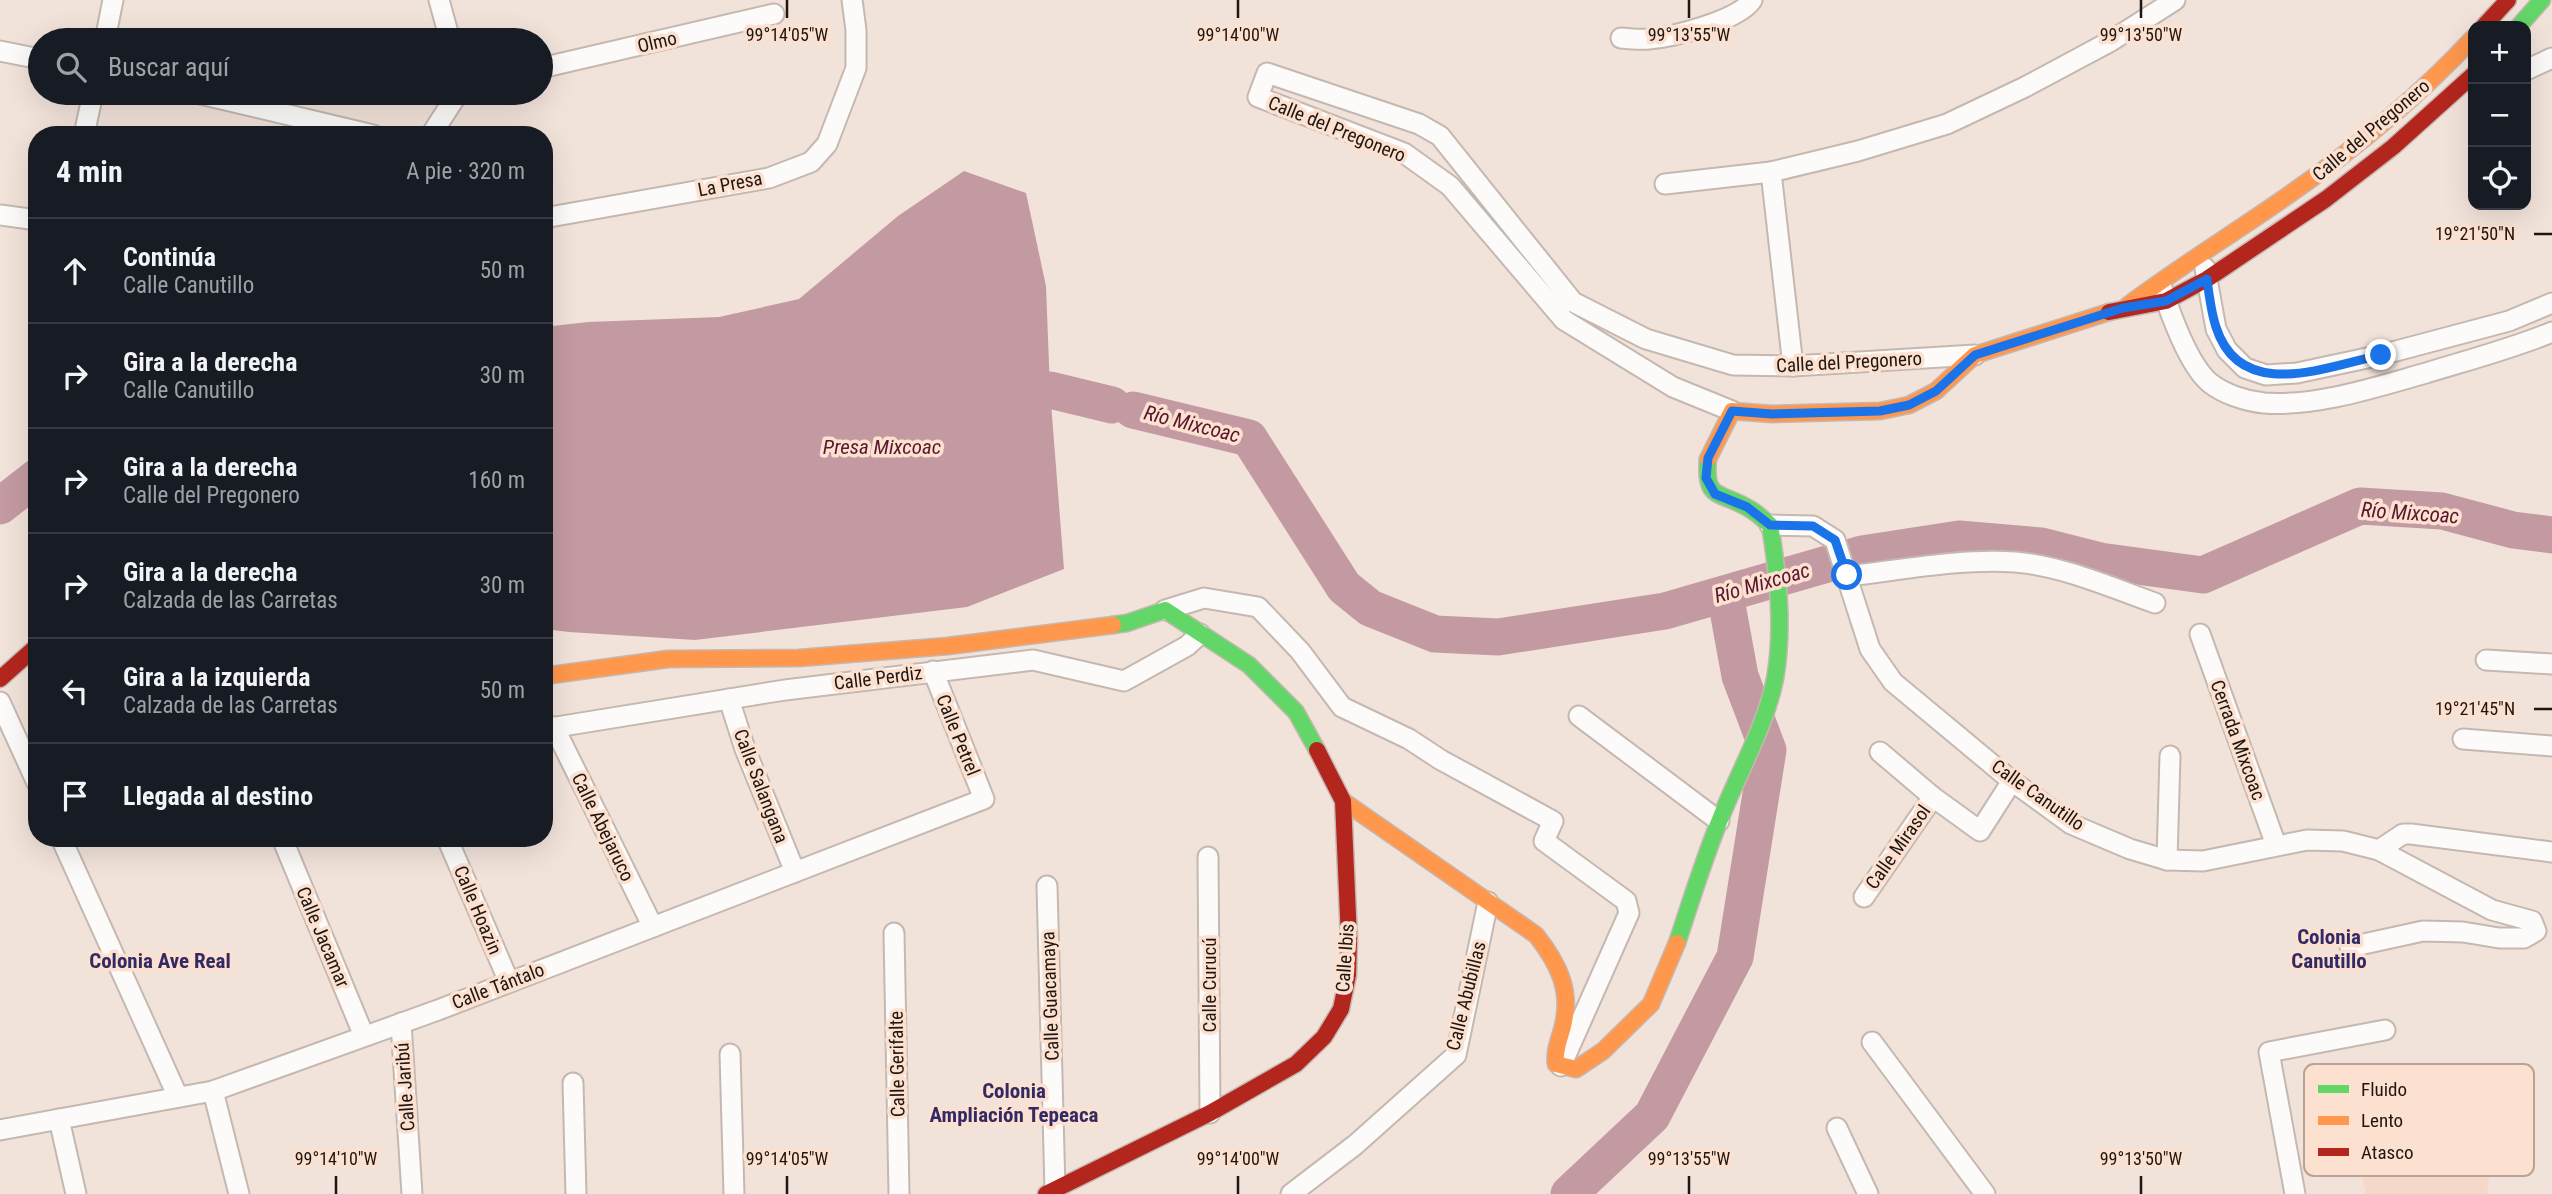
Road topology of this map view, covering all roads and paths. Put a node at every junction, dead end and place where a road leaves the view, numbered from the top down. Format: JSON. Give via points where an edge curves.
{"nodes":[{"id":1,"x":113,"y":0,"type":"edge"},
{"id":2,"x":439,"y":0,"type":"edge"},
{"id":3,"x":852,"y":0,"type":"edge"},
{"id":4,"x":1752,"y":0,"type":"edge"},
{"id":5,"x":2175,"y":0,"type":"edge"},
{"id":6,"x":2508,"y":0,"type":"edge"},
{"id":7,"x":2542,"y":0,"type":"edge"},
{"id":8,"x":774,"y":14,"type":"dead end"},
{"id":9,"x":2489,"y":21,"type":"edge"},
{"id":10,"x":2523,"y":21,"type":"edge"},
{"id":11,"x":107,"y":28,"type":"edge"},
{"id":12,"x":447,"y":28,"type":"edge"},
{"id":13,"x":1621,"y":38,"type":"dead end"},
{"id":14,"x":2468,"y":44,"type":"edge"},
{"id":15,"x":0,"y":51,"type":"edge"},
{"id":16,"x":28,"y":57,"type":"edge"},
{"id":17,"x":2552,"y":58,"type":"edge"},
{"id":18,"x":553,"y":65,"type":"edge"},
{"id":19,"x":2531,"y":67,"type":"edge"},
{"id":20,"x":2468,"y":80,"type":"edge"},
{"id":21,"x":90,"y":105,"type":"edge"},
{"id":22,"x":247,"y":105,"type":"edge"},
{"id":23,"x":450,"y":105,"type":"edge"},
{"id":24,"x":86,"y":126,"type":"edge"},
{"id":25,"x":335,"y":126,"type":"edge"},
{"id":26,"x":436,"y":126,"type":"edge"},
{"id":27,"x":1771,"y":172,"type":"junction"},
{"id":28,"x":1665,"y":184,"type":"dead end"},
{"id":29,"x":0,"y":215,"type":"edge"},
{"id":30,"x":553,"y":216,"type":"edge"},
{"id":31,"x":28,"y":219,"type":"edge"},
{"id":32,"x":2203,"y":251,"type":"junction"},
{"id":33,"x":2207,"y":279,"type":"junction"},
{"id":34,"x":2159,"y":281,"type":"junction"},
{"id":35,"x":2166,"y":301,"type":"junction"},
{"id":36,"x":2552,"y":303,"type":"edge"},
{"id":37,"x":2123,"y":308,"type":"junction"},
{"id":38,"x":2552,"y":332,"type":"edge"},
{"id":39,"x":1975,"y":355,"type":"junction"},
{"id":40,"x":1793,"y":366,"type":"junction"},
{"id":41,"x":1732,"y":411,"type":"junction"},
{"id":42,"x":1770,"y":526,"type":"junction"},
{"id":43,"x":1848,"y":576,"type":"junction"},
{"id":44,"x":2155,"y":603,"type":"dead end"},
{"id":45,"x":1165,"y":610,"type":"junction"},
{"id":46,"x":1200,"y":634,"type":"junction"},
{"id":47,"x":2200,"y":634,"type":"dead end"},
{"id":48,"x":28,"y":654,"type":"edge"},
{"id":49,"x":2486,"y":660,"type":"dead end"},
{"id":50,"x":2552,"y":664,"type":"edge"},
{"id":51,"x":933,"y":671,"type":"junction"},
{"id":52,"x":553,"y":675,"type":"edge"},
{"id":53,"x":0,"y":679,"type":"edge"},
{"id":54,"x":729,"y":699,"type":"junction"},
{"id":55,"x":0,"y":702,"type":"edge"},
{"id":56,"x":1579,"y":716,"type":"dead end"},
{"id":57,"x":553,"y":727,"type":"edge"},
{"id":58,"x":553,"y":736,"type":"edge"},
{"id":59,"x":2463,"y":739,"type":"dead end"},
{"id":60,"x":2552,"y":746,"type":"edge"},
{"id":61,"x":1880,"y":752,"type":"dead end"},
{"id":62,"x":2170,"y":756,"type":"dead end"},
{"id":63,"x":28,"y":763,"type":"edge"},
{"id":64,"x":2012,"y":780,"type":"junction"},
{"id":65,"x":1933,"y":797,"type":"junction"},
{"id":66,"x":984,"y":799,"type":"joint"},
{"id":67,"x":1343,"y":801,"type":"junction"},
{"id":68,"x":1719,"y":821,"type":"junction"},
{"id":69,"x":2276,"y":845,"type":"junction"},
{"id":70,"x":65,"y":847,"type":"edge"},
{"id":71,"x":286,"y":847,"type":"edge"},
{"id":72,"x":451,"y":847,"type":"edge"},
{"id":73,"x":2379,"y":850,"type":"junction"},
{"id":74,"x":2552,"y":852,"type":"edge"},
{"id":75,"x":1208,"y":857,"type":"dead end"},
{"id":76,"x":2167,"y":860,"type":"junction"},
{"id":77,"x":795,"y":872,"type":"junction"},
{"id":78,"x":1047,"y":886,"type":"dead end"},
{"id":79,"x":1864,"y":897,"type":"dead end"},
{"id":80,"x":1488,"y":902,"type":"junction"},
{"id":81,"x":653,"y":927,"type":"junction"},
{"id":82,"x":894,"y":933,"type":"dead end"},
{"id":83,"x":2350,"y":947,"type":"dead end"},
{"id":84,"x":509,"y":982,"type":"junction"},
{"id":85,"x":401,"y":1023,"type":"junction"},
{"id":86,"x":2385,"y":1030,"type":"dead end"},
{"id":87,"x":364,"y":1036,"type":"junction"},
{"id":88,"x":1872,"y":1042,"type":"dead end"},
{"id":89,"x":730,"y":1054,"type":"dead end"},
{"id":90,"x":1561,"y":1066,"type":"junction"},
{"id":91,"x":573,"y":1083,"type":"dead end"},
{"id":92,"x":213,"y":1091,"type":"junction"},
{"id":93,"x":178,"y":1097,"type":"junction"},
{"id":94,"x":1210,"y":1113,"type":"junction"},
{"id":95,"x":59,"y":1119,"type":"junction"},
{"id":96,"x":1837,"y":1128,"type":"dead end"},
{"id":97,"x":0,"y":1130,"type":"edge"},
{"id":98,"x":1051,"y":1192,"type":"edge"},
{"id":99,"x":76,"y":1194,"type":"edge"},
{"id":100,"x":239,"y":1194,"type":"edge"},
{"id":101,"x":412,"y":1194,"type":"edge"},
{"id":102,"x":576,"y":1194,"type":"edge"},
{"id":103,"x":734,"y":1194,"type":"edge"},
{"id":104,"x":899,"y":1194,"type":"edge"},
{"id":105,"x":1291,"y":1194,"type":"edge"},
{"id":106,"x":1868,"y":1194,"type":"edge"},
{"id":107,"x":1985,"y":1194,"type":"edge"},
{"id":108,"x":2295,"y":1194,"type":"edge"}],
"edges":[{"from":1,"to":11,"type":"street"},
{"from":2,"to":12,"type":"street"},
{"from":3,"to":30,"type":"street","name":"La Presa","via":[[856,68],[827,144],[811,162],[769,178]]},
{"from":4,"to":13,"type":"street","via":[[1727,19],[1701,27],[1649,40]]},
{"from":5,"to":27,"type":"street","via":[[2087,54],[1947,124]]},
{"from":6,"to":9,"type":"street"},
{"from":7,"to":10,"type":"street"},
{"from":8,"to":18,"type":"street","name":"Olmo"},
{"from":14,"to":32,"type":"street","name":"Calle del Pregonero","via":[[2379,127],[2313,178]]},
{"from":15,"to":16,"type":"street"},
{"from":17,"to":19,"type":"street"},
{"from":20,"to":33,"type":"street","name":"Calle del Pregonero","via":[[2326,199]]},
{"from":21,"to":24,"type":"street"},
{"from":22,"to":25,"type":"street"},
{"from":23,"to":26,"type":"street"},
{"from":27,"to":28,"type":"street"},
{"from":27,"to":40,"type":"street"},
{"from":29,"to":31,"type":"street"},
{"from":32,"to":33,"type":"street"},
{"from":32,"to":34,"type":"street","name":"Calle del Pregonero"},
{"from":33,"to":35,"type":"street","name":"Calle del Pregonero"},
{"from":33,"to":36,"type":"street","via":[[2216,329],[2227,350],[2245,368],[2266,375],[2381,355],[2509,321]]},
{"from":34,"to":35,"type":"street"},
{"from":34,"to":37,"type":"street","name":"Calle del Pregonero"},
{"from":35,"to":37,"type":"street","name":"Calle del Pregonero"},
{"from":35,"to":38,"type":"street","via":[[2190,356],[2208,382],[2235,397],[2264,403],[2363,391]]},
{"from":37,"to":39,"type":"street","name":"Calle del Pregonero"},
{"from":39,"to":40,"type":"street","name":"Calle del Pregonero"},
{"from":39,"to":41,"type":"street","name":"Calle del Pregonero","via":[[1936,391],[1909,405],[1880,411]]},
{"from":40,"to":41,"type":"street","name":"Calle del Pregonero","via":[[1733,365],[1646,339],[1573,302],[1440,136],[1419,124],[1266,73],[1258,97],[1404,153],[1450,186],[1564,320],[1673,387]]},
{"from":41,"to":42,"type":"street","via":[[1708,458],[1706,478],[1715,494],[1747,507]]},
{"from":42,"to":43,"type":"street","name":"Calle Canutillo","via":[[1813,526],[1835,540]]},
{"from":42,"to":68,"type":"street","via":[[1779,584],[1775,678]]},
{"from":43,"to":44,"type":"street","via":[[2015,562],[2065,571]]},
{"from":43,"to":64,"type":"street","name":"Calle Canutillo","via":[[1870,649],[1893,682]]},
{"from":45,"to":46,"type":"street","name":"Calle Ibis"},
{"from":45,"to":52,"type":"street","name":"Calle Perdiz","via":[[1126,623],[947,646],[799,658],[668,659]]},
{"from":45,"to":90,"type":"street","via":[[1204,598],[1258,607],[1342,707],[1409,739],[1553,821],[1544,841],[1626,901],[1629,913]]},
{"from":46,"to":51,"type":"street","name":"Calle Perdiz","via":[[1124,681],[1033,660]]},
{"from":46,"to":67,"type":"street","name":"Calle Ibis","via":[[1249,664],[1296,712]]},
{"from":47,"to":69,"type":"street","name":"Cerrada Mixcoac"},
{"from":48,"to":53,"type":"street"},
{"from":49,"to":50,"type":"street"},
{"from":51,"to":54,"type":"street","name":"Calle Perdiz"},
{"from":51,"to":66,"type":"street","name":"Calle Petrel"},
{"from":54,"to":57,"type":"street","name":"Calle Perdiz"},
{"from":54,"to":77,"type":"street","name":"Calle Salangana"},
{"from":55,"to":63,"type":"street"},
{"from":56,"to":68,"type":"street"},
{"from":58,"to":81,"type":"street","name":"Calle Abejaruco"},
{"from":59,"to":60,"type":"street"},
{"from":61,"to":65,"type":"street","name":"Calle Mirasol"},
{"from":62,"to":76,"type":"street"},
{"from":64,"to":65,"type":"street","name":"Calle Mirasol","via":[[1980,831]]},
{"from":64,"to":76,"type":"street","name":"Calle Canutillo","via":[[2071,824]]},
{"from":65,"to":79,"type":"street","name":"Calle Mirasol"},
{"from":66,"to":77,"type":"street","name":"Calle Tántalo"},
{"from":67,"to":80,"type":"street"},
{"from":67,"to":94,"type":"street","name":"Calle Ibis","via":[[1349,939],[1341,1009],[1324,1037],[1296,1064]]},
{"from":68,"to":90,"type":"street","via":[[1651,1004],[1603,1051],[1576,1069]]},
{"from":69,"to":73,"type":"street","name":"Calle Canutillo","via":[[2343,841]]},
{"from":69,"to":76,"type":"street","name":"Calle Canutillo","via":[[2203,861]]},
{"from":70,"to":93,"type":"street"},
{"from":71,"to":87,"type":"street","name":"Calle Jacamar"},
{"from":72,"to":84,"type":"street","name":"Calle Hoazin"},
{"from":73,"to":74,"type":"street","via":[[2403,834]]},
{"from":73,"to":83,"type":"street","name":"Calle Canutillo","via":[[2492,910],[2532,921],[2536,932],[2524,938],[2499,938],[2423,931]]},
{"from":75,"to":94,"type":"street","name":"Calle Curucú"},
{"from":77,"to":81,"type":"street","name":"Calle Tántalo"},
{"from":78,"to":98,"type":"street","name":"Calle Guacamaya"},
{"from":80,"to":90,"type":"street","via":[[1535,935],[1559,964],[1567,997],[1554,1054]]},
{"from":80,"to":105,"type":"street","name":"Calle Abubillas","via":[[1456,1055],[1355,1145]]},
{"from":81,"to":84,"type":"street","name":"Calle Tántalo"},
{"from":82,"to":104,"type":"street","name":"Calle Gerifalte"},
{"from":84,"to":85,"type":"street","name":"Calle Tántalo"},
{"from":85,"to":87,"type":"street","name":"Calle Tántalo"},
{"from":85,"to":101,"type":"street","name":"Calle Jaribú"},
{"from":86,"to":108,"type":"street","via":[[2269,1052]]},
{"from":87,"to":92,"type":"street","name":"Calle Tántalo"},
{"from":88,"to":107,"type":"street"},
{"from":89,"to":103,"type":"street"},
{"from":91,"to":102,"type":"street"},
{"from":92,"to":93,"type":"street","name":"Calle Tántalo"},
{"from":92,"to":100,"type":"street"},
{"from":93,"to":95,"type":"street","name":"Calle Tántalo"},
{"from":94,"to":98,"type":"street","name":"Calle Ibis"},
{"from":95,"to":97,"type":"street","name":"Calle Tántalo"},
{"from":95,"to":99,"type":"street"},
{"from":96,"to":106,"type":"street"}]}
